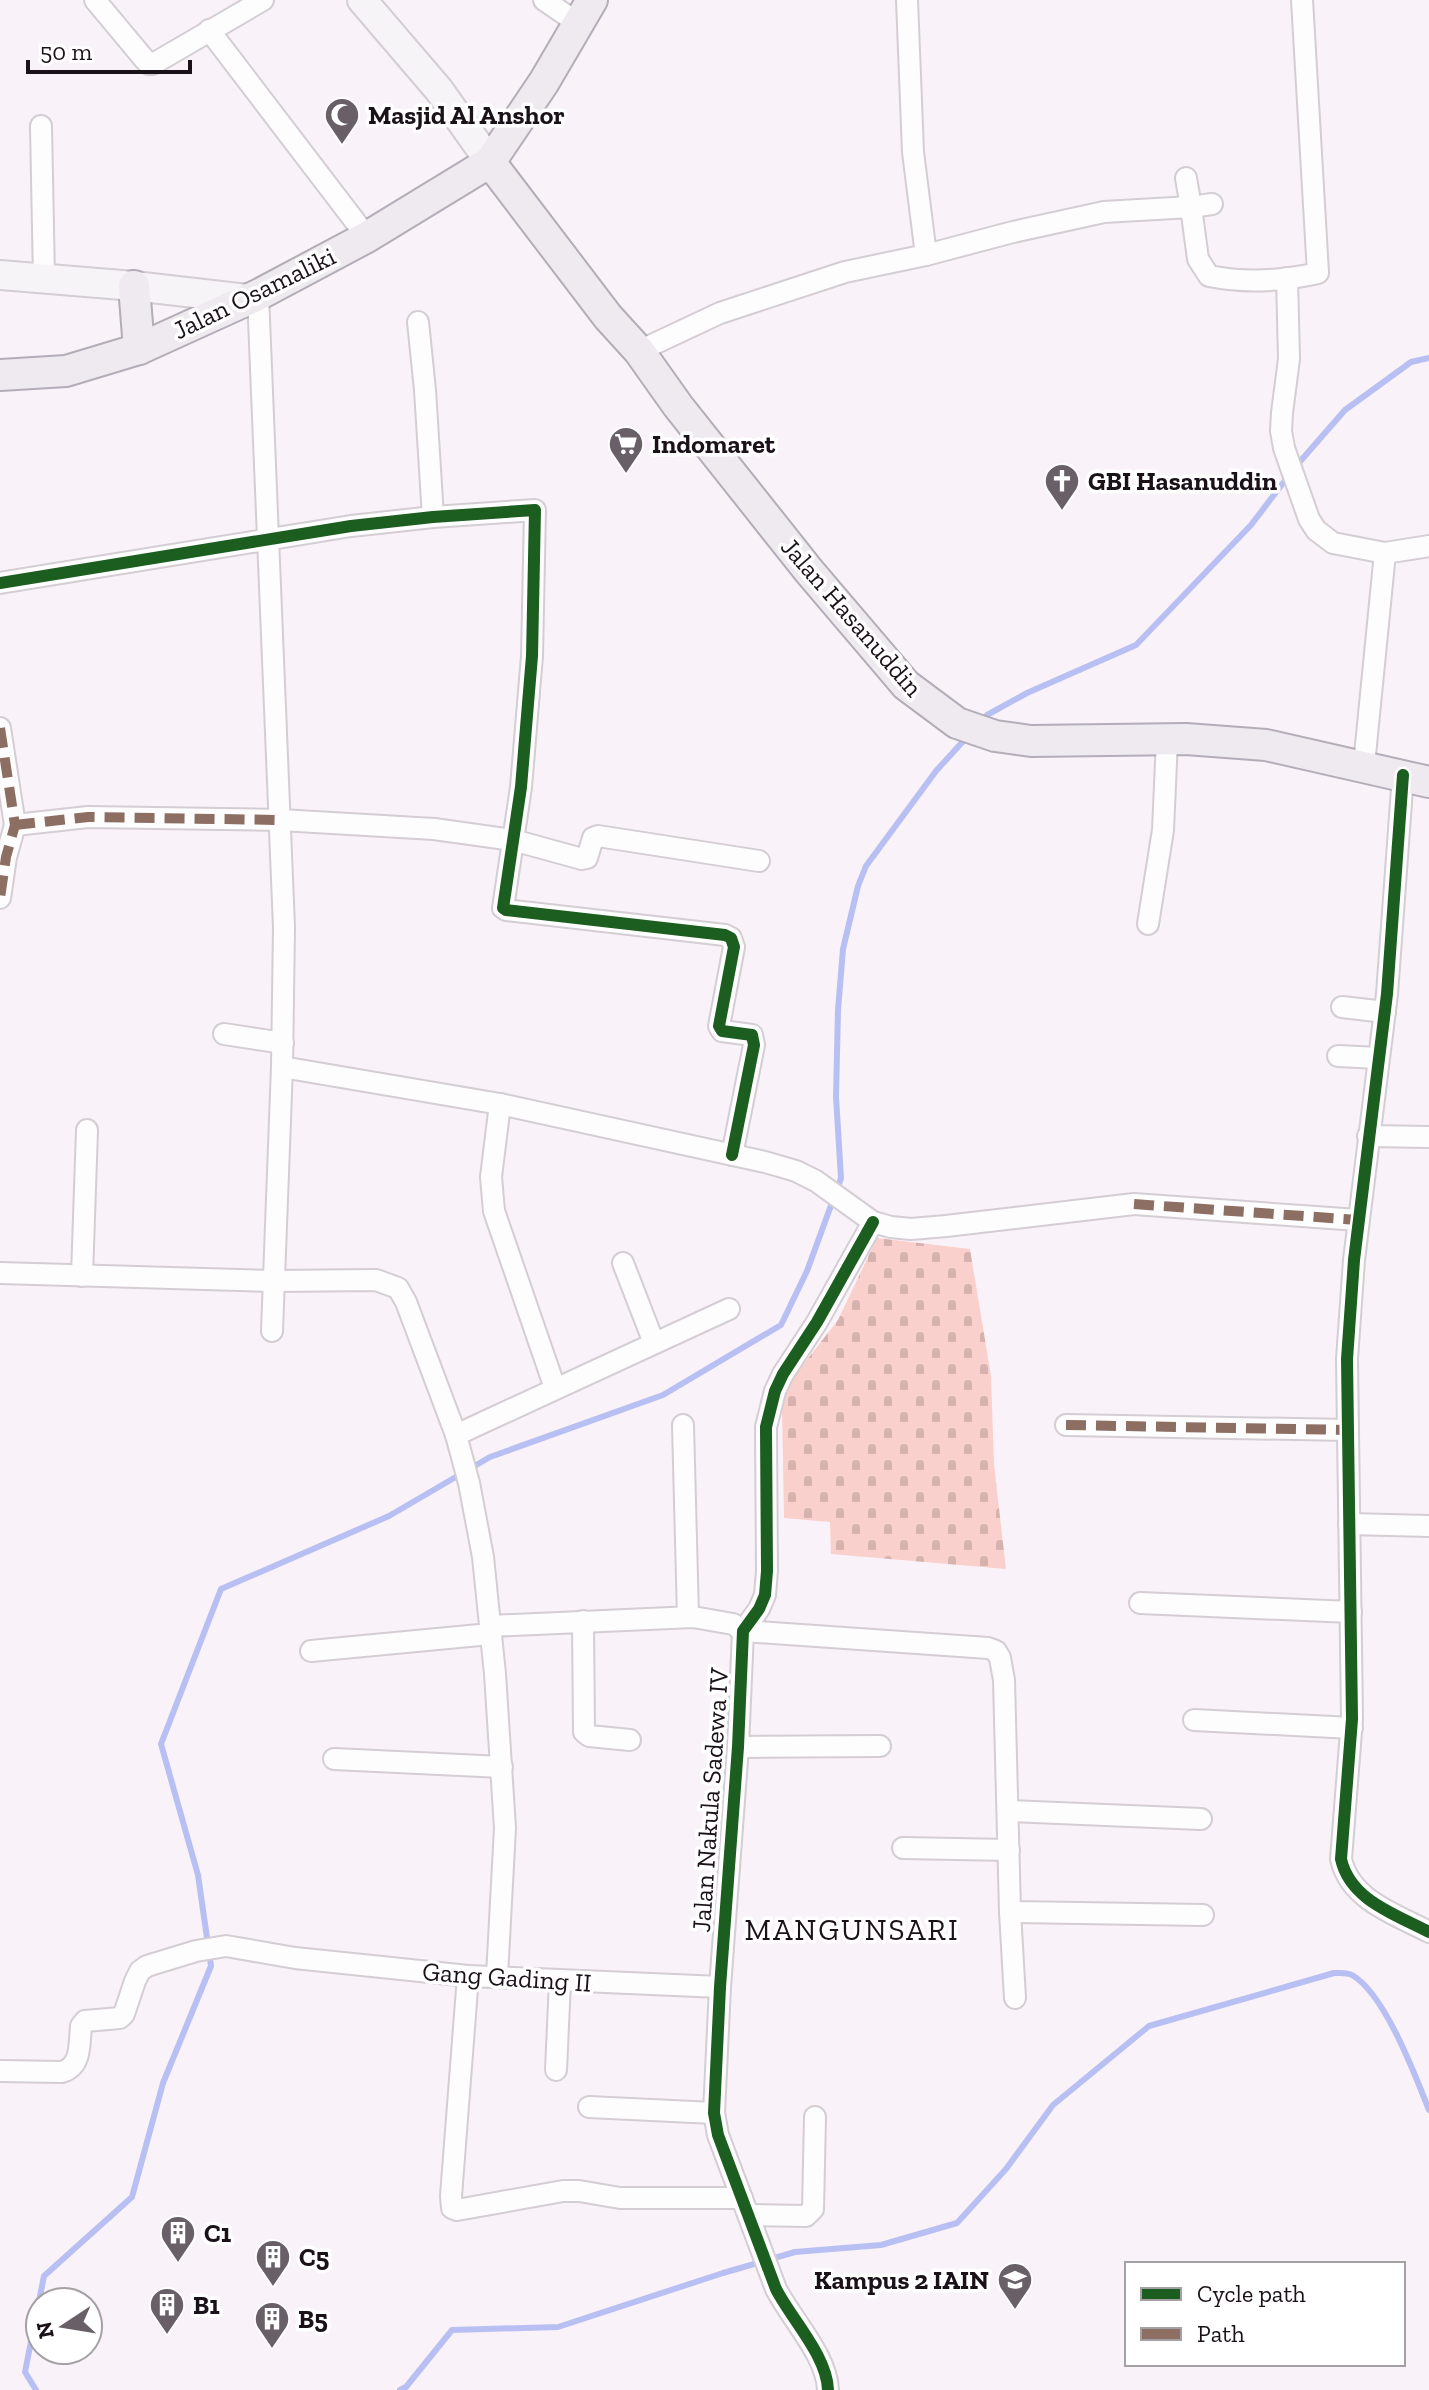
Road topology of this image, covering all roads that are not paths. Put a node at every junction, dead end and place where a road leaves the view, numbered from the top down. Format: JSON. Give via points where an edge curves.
{"nodes":[{"id":1,"x":95,"y":0,"type":"edge"},
{"id":2,"x":263,"y":0,"type":"edge"},
{"id":3,"x":362,"y":0,"type":"edge"},
{"id":4,"x":544,"y":0,"type":"edge"},
{"id":5,"x":907,"y":0,"type":"edge"},
{"id":6,"x":1302,"y":0,"type":"edge"},
{"id":7,"x":585,"y":12,"type":"edge"},
{"id":8,"x":209,"y":30,"type":"junction"},
{"id":9,"x":41,"y":126,"type":"dead end"},
{"id":10,"x":490,"y":162,"type":"junction"},
{"id":11,"x":1186,"y":178,"type":"dead end"},
{"id":12,"x":1212,"y":204,"type":"dead end"},
{"id":13,"x":1191,"y":207,"type":"junction"},
{"id":14,"x":367,"y":237,"type":"junction"},
{"id":15,"x":926,"y":255,"type":"junction"},
{"id":16,"x":0,"y":275,"type":"edge"},
{"id":17,"x":1287,"y":278,"type":"junction"},
{"id":18,"x":44,"y":279,"type":"junction"},
{"id":19,"x":134,"y":286,"type":"junction"},
{"id":20,"x":253,"y":297,"type":"junction"},
{"id":21,"x":418,"y":322,"type":"dead end"},
{"id":22,"x":139,"y":349,"type":"junction"},
{"id":23,"x":639,"y":351,"type":"junction"},
{"id":24,"x":0,"y":375,"type":"edge"},
{"id":25,"x":433,"y":517,"type":"junction"},
{"id":26,"x":269,"y":539,"type":"junction"},
{"id":27,"x":1429,"y":546,"type":"edge"},
{"id":28,"x":1385,"y":553,"type":"junction"},
{"id":29,"x":0,"y":583,"type":"edge"},
{"id":30,"x":0,"y":728,"type":"edge"},
{"id":31,"x":1167,"y":740,"type":"junction"},
{"id":32,"x":1364,"y":765,"type":"junction"},
{"id":33,"x":1416,"y":778,"type":"edge"},
{"id":34,"x":281,"y":820,"type":"junction"},
{"id":35,"x":15,"y":825,"type":"junction"},
{"id":36,"x":513,"y":840,"type":"junction"},
{"id":37,"x":759,"y":861,"type":"dead end"},
{"id":38,"x":0,"y":898,"type":"edge"},
{"id":39,"x":1148,"y":924,"type":"dead end"},
{"id":40,"x":1342,"y":1007,"type":"dead end"},
{"id":41,"x":1385,"y":1012,"type":"junction"},
{"id":42,"x":224,"y":1034,"type":"dead end"},
{"id":43,"x":283,"y":1043,"type":"junction"},
{"id":44,"x":1338,"y":1056,"type":"dead end"},
{"id":45,"x":1378,"y":1058,"type":"junction"},
{"id":46,"x":282,"y":1067,"type":"junction"},
{"id":47,"x":500,"y":1104,"type":"junction"},
{"id":48,"x":87,"y":1130,"type":"dead end"},
{"id":49,"x":1368,"y":1136,"type":"junction"},
{"id":50,"x":1429,"y":1137,"type":"edge"},
{"id":51,"x":732,"y":1155,"type":"junction"},
{"id":52,"x":1358,"y":1220,"type":"junction"},
{"id":53,"x":873,"y":1222,"type":"junction"},
{"id":54,"x":623,"y":1263,"type":"dead end"},
{"id":55,"x":0,"y":1273,"type":"edge"},
{"id":56,"x":82,"y":1276,"type":"junction"},
{"id":57,"x":273,"y":1281,"type":"junction"},
{"id":58,"x":729,"y":1309,"type":"dead end"},
{"id":59,"x":272,"y":1331,"type":"dead end"},
{"id":60,"x":654,"y":1343,"type":"junction"},
{"id":61,"x":555,"y":1388,"type":"junction"},
{"id":62,"x":683,"y":1425,"type":"dead end"},
{"id":63,"x":1066,"y":1425,"type":"dead end"},
{"id":64,"x":1348,"y":1430,"type":"junction"},
{"id":65,"x":458,"y":1444,"type":"junction"},
{"id":66,"x":1349,"y":1524,"type":"junction"},
{"id":67,"x":1429,"y":1526,"type":"edge"},
{"id":68,"x":1140,"y":1603,"type":"dead end"},
{"id":69,"x":1351,"y":1612,"type":"junction"},
{"id":70,"x":688,"y":1617,"type":"junction"},
{"id":71,"x":583,"y":1621,"type":"junction"},
{"id":72,"x":490,"y":1630,"type":"junction"},
{"id":73,"x":743,"y":1631,"type":"junction"},
{"id":74,"x":311,"y":1651,"type":"dead end"},
{"id":75,"x":1194,"y":1720,"type":"dead end"},
{"id":76,"x":1352,"y":1728,"type":"junction"},
{"id":77,"x":630,"y":1740,"type":"dead end"},
{"id":78,"x":880,"y":1746,"type":"dead end"},
{"id":79,"x":738,"y":1747,"type":"junction"},
{"id":80,"x":334,"y":1759,"type":"dead end"},
{"id":81,"x":502,"y":1767,"type":"junction"},
{"id":82,"x":1008,"y":1811,"type":"junction"},
{"id":83,"x":1201,"y":1819,"type":"dead end"},
{"id":84,"x":903,"y":1848,"type":"dead end"},
{"id":85,"x":1009,"y":1850,"type":"junction"},
{"id":86,"x":1010,"y":1912,"type":"junction"},
{"id":87,"x":1203,"y":1915,"type":"dead end"},
{"id":88,"x":1429,"y":1932,"type":"edge"},
{"id":89,"x":468,"y":1976,"type":"junction"},
{"id":90,"x":497,"y":1976,"type":"junction"},
{"id":91,"x":560,"y":1981,"type":"junction"},
{"id":92,"x":720,"y":1987,"type":"junction"},
{"id":93,"x":1015,"y":1998,"type":"dead end"},
{"id":94,"x":556,"y":2070,"type":"dead end"},
{"id":95,"x":0,"y":2071,"type":"edge"},
{"id":96,"x":589,"y":2107,"type":"dead end"},
{"id":97,"x":714,"y":2113,"type":"junction"},
{"id":98,"x":815,"y":2117,"type":"dead end"},
{"id":99,"x":745,"y":2206,"type":"junction"},
{"id":100,"x":828,"y":2390,"type":"edge"}],
"edges":[{"from":1,"to":8,"type":"street","via":[[149,64]]},
{"from":2,"to":8,"type":"street"},
{"from":3,"to":10,"type":"street","via":[[439,90]]},
{"from":4,"to":7,"type":"street"},
{"from":5,"to":15,"type":"street","via":[[913,152]]},
{"from":6,"to":17,"type":"street","via":[[1319,271]]},
{"from":7,"to":10,"type":"main road"},
{"from":8,"to":14,"type":"street"},
{"from":9,"to":18,"type":"street"},
{"from":10,"to":14,"type":"main road","name":"Jalan Osamaliki"},
{"from":10,"to":23,"type":"main road","name":"Jalan Hasanuddin"},
{"from":11,"to":13,"type":"street"},
{"from":12,"to":13,"type":"street"},
{"from":13,"to":15,"type":"street","via":[[1104,212]]},
{"from":13,"to":17,"type":"street","via":[[1198,259],[1209,276],[1234,281]]},
{"from":14,"to":20,"type":"main road","name":"Jalan Osamaliki"},
{"from":15,"to":23,"type":"street","via":[[845,272],[720,313]]},
{"from":16,"to":18,"type":"street"},
{"from":17,"to":28,"type":"street","via":[[1284,448],[1309,519],[1333,543]]},
{"from":18,"to":19,"type":"street"},
{"from":19,"to":20,"type":"street"},
{"from":19,"to":22,"type":"main road"},
{"from":20,"to":22,"type":"main road","name":"Jalan Osamaliki"},
{"from":20,"to":26,"type":"street"},
{"from":21,"to":25,"type":"street"},
{"from":22,"to":24,"type":"main road","name":"Jalan Osamaliki","via":[[66,371]]},
{"from":23,"to":31,"type":"main road","name":"Jalan Hasanuddin","via":[[809,571],[906,685],[957,723],[1031,741]]},
{"from":25,"to":26,"type":"street"},
{"from":25,"to":36,"type":"street","via":[[535,510],[532,656]]},
{"from":26,"to":29,"type":"street"},
{"from":26,"to":34,"type":"street"},
{"from":27,"to":28,"type":"street"},
{"from":28,"to":32,"type":"street"},
{"from":30,"to":35,"type":"street"},
{"from":31,"to":32,"type":"main road","name":"Jalan Hasanuddin","via":[[1266,745]]},
{"from":31,"to":39,"type":"street","via":[[1163,830]]},
{"from":32,"to":33,"type":"main road","name":"Jalan Hasanuddin"},
{"from":33,"to":41,"type":"street"},
{"from":34,"to":35,"type":"street","via":[[88,817]]},
{"from":34,"to":36,"type":"street","via":[[434,829]]},
{"from":34,"to":43,"type":"street"},
{"from":35,"to":38,"type":"street"},
{"from":36,"to":37,"type":"street","via":[[582,859],[598,836]]},
{"from":36,"to":51,"type":"street","via":[[506,910],[731,938],[734,947],[719,1026],[722,1031],[752,1035],[754,1045]]},
{"from":40,"to":41,"type":"street"},
{"from":41,"to":45,"type":"street"},
{"from":42,"to":43,"type":"street"},
{"from":43,"to":46,"type":"street"},
{"from":44,"to":45,"type":"street"},
{"from":45,"to":49,"type":"street"},
{"from":46,"to":47,"type":"street"},
{"from":46,"to":57,"type":"street"},
{"from":47,"to":51,"type":"street"},
{"from":47,"to":61,"type":"street","via":[[491,1177],[494,1211]]},
{"from":48,"to":56,"type":"street"},
{"from":49,"to":50,"type":"street"},
{"from":49,"to":52,"type":"street"},
{"from":51,"to":53,"type":"street","via":[[796,1171]]},
{"from":52,"to":53,"type":"street","via":[[1134,1204],[911,1229]]},
{"from":52,"to":64,"type":"street","via":[[1347,1359]]},
{"from":53,"to":73,"type":"street","name":"Jalan Nakula Sadewa IV","via":[[775,1391],[766,1427],[765,1595]]},
{"from":54,"to":60,"type":"street"},
{"from":55,"to":56,"type":"street"},
{"from":56,"to":57,"type":"street"},
{"from":57,"to":59,"type":"street"},
{"from":57,"to":65,"type":"street","via":[[376,1280],[398,1288]]},
{"from":58,"to":60,"type":"street"},
{"from":60,"to":61,"type":"street"},
{"from":61,"to":65,"type":"street"},
{"from":62,"to":70,"type":"street"},
{"from":63,"to":64,"type":"street"},
{"from":64,"to":66,"type":"street"},
{"from":65,"to":72,"type":"street","via":[[483,1557]]},
{"from":66,"to":67,"type":"street"},
{"from":66,"to":69,"type":"street"},
{"from":68,"to":69,"type":"street"},
{"from":69,"to":76,"type":"street"},
{"from":70,"to":71,"type":"street"},
{"from":70,"to":73,"type":"street","via":[[733,1624]]},
{"from":71,"to":72,"type":"street"},
{"from":71,"to":77,"type":"street","via":[[584,1732]]},
{"from":72,"to":74,"type":"street"},
{"from":72,"to":81,"type":"street"},
{"from":73,"to":79,"type":"street","name":"Jalan Nakula Sadewa IV"},
{"from":73,"to":82,"type":"street","via":[[996,1651],[1004,1680]]},
{"from":75,"to":76,"type":"street"},
{"from":76,"to":88,"type":"street","via":[[1344,1874],[1352,1887],[1379,1906]]},
{"from":78,"to":79,"type":"street"},
{"from":79,"to":92,"type":"street","name":"Jalan Nakula Sadewa IV"},
{"from":80,"to":81,"type":"street"},
{"from":81,"to":90,"type":"street","via":[[505,1828]]},
{"from":82,"to":83,"type":"street"},
{"from":82,"to":85,"type":"street"},
{"from":84,"to":85,"type":"street"},
{"from":85,"to":86,"type":"street"},
{"from":86,"to":87,"type":"street"},
{"from":86,"to":93,"type":"street"},
{"from":89,"to":90,"type":"street","name":"Gang Gading II"},
{"from":89,"to":95,"type":"street","name":"Gang Gading II","via":[[226,1946],[196,1951],[140,1971],[120,2018],[85,2021],[70,2069]]},
{"from":89,"to":99,"type":"street","via":[[452,2208],[563,2191]]},
{"from":90,"to":91,"type":"street","name":"Gang Gading II"},
{"from":91,"to":92,"type":"street","name":"Gang Gading II"},
{"from":91,"to":94,"type":"street"},
{"from":92,"to":97,"type":"street","name":"Jalan Nakula Sadewa IV"},
{"from":96,"to":97,"type":"street"},
{"from":97,"to":99,"type":"street","name":"Jalan Nakula Sadewa IV"},
{"from":98,"to":99,"type":"street","via":[[813,2209],[806,2216]]},
{"from":99,"to":100,"type":"street","name":"Jalan Nakula Sadewa IV","via":[[776,2289],[822,2363]]}]}
